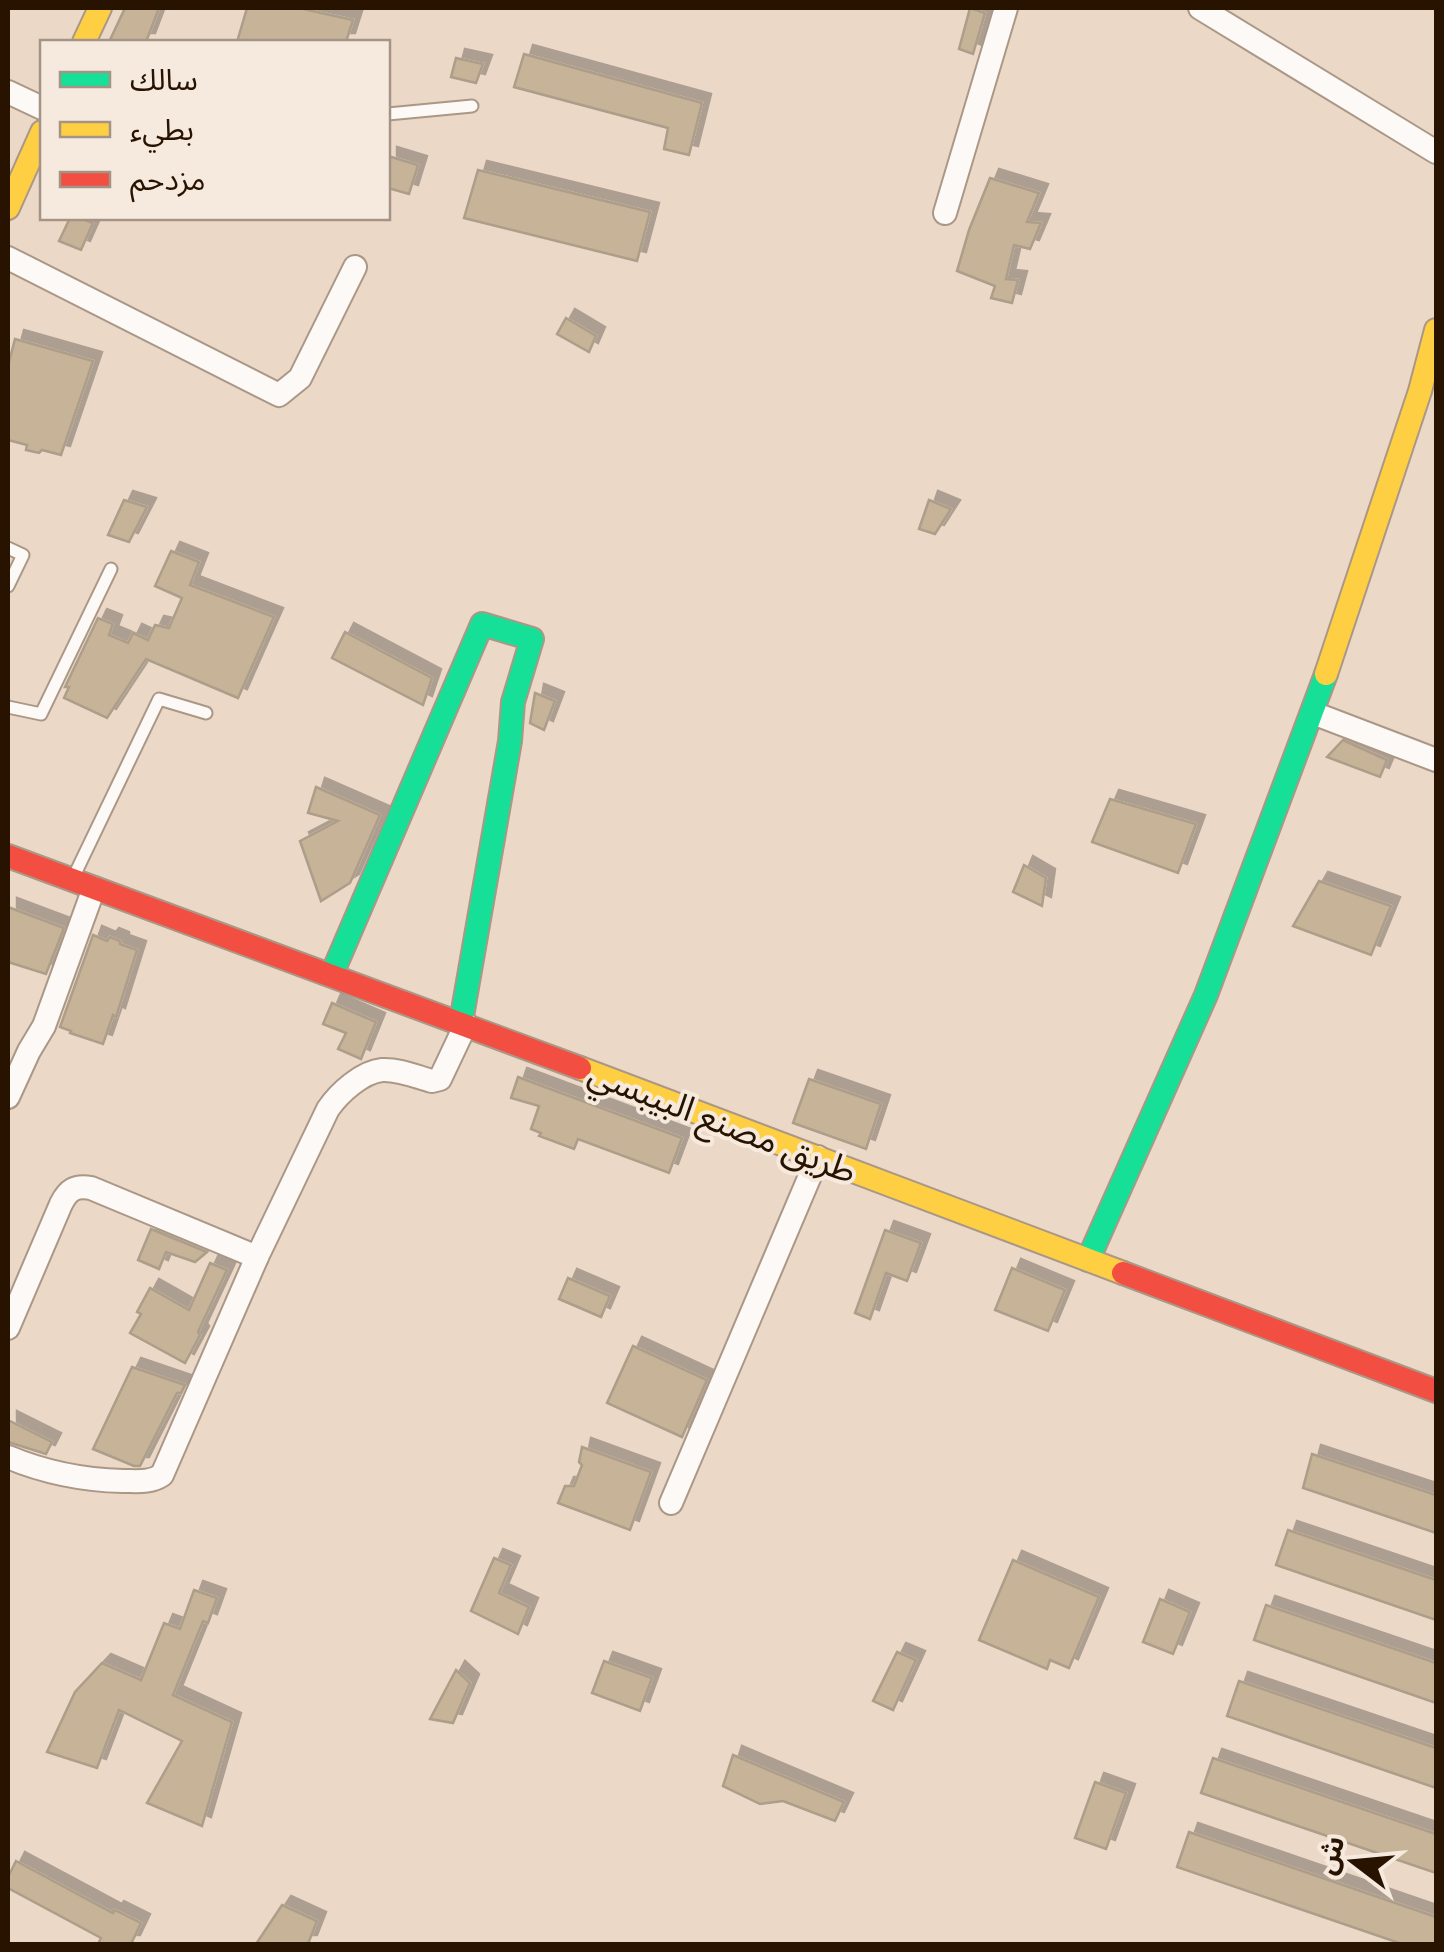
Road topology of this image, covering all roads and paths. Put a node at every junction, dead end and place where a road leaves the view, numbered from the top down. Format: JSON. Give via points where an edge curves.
{"nodes":[{"id":1,"x":100,"y":8,"type":"edge"},
{"id":2,"x":1006,"y":8,"type":"edge"},
{"id":3,"x":1200,"y":8,"type":"edge"},
{"id":4,"x":85,"y":40,"type":"edge"},
{"id":5,"x":8,"y":92,"type":"edge"},
{"id":6,"x":472,"y":106,"type":"dead end"},
{"id":7,"x":40,"y":107,"type":"edge"},
{"id":8,"x":390,"y":114,"type":"edge"},
{"id":9,"x":40,"y":136,"type":"edge"},
{"id":10,"x":1436,"y":152,"type":"edge"},
{"id":11,"x":8,"y":208,"type":"edge"},
{"id":12,"x":944,"y":213,"type":"dead end"},
{"id":13,"x":8,"y":258,"type":"edge"},
{"id":14,"x":355,"y":268,"type":"dead end"},
{"id":15,"x":1436,"y":330,"type":"edge"},
{"id":16,"x":8,"y":548,"type":"edge"},
{"id":17,"x":111,"y":569,"type":"dead end"},
{"id":18,"x":8,"y":586,"type":"edge"},
{"id":19,"x":8,"y":707,"type":"edge"},
{"id":20,"x":206,"y":713,"type":"dead end"},
{"id":21,"x":1313,"y":713,"type":"junction"},
{"id":22,"x":1436,"y":760,"type":"edge"},
{"id":23,"x":8,"y":856,"type":"edge"},
{"id":24,"x":83,"y":884,"type":"junction"},
{"id":25,"x":332,"y":974,"type":"junction"},
{"id":26,"x":463,"y":1023,"type":"junction"},
{"id":27,"x":8,"y":1097,"type":"edge"},
{"id":28,"x":818,"y":1157,"type":"junction"},
{"id":29,"x":257,"y":1257,"type":"junction"},
{"id":30,"x":1088,"y":1260,"type":"junction"},
{"id":31,"x":8,"y":1328,"type":"edge"},
{"id":32,"x":1436,"y":1391,"type":"edge"},
{"id":33,"x":8,"y":1457,"type":"edge"},
{"id":34,"x":671,"y":1503,"type":"dead end"}],
"edges":[{"from":1,"to":4,"type":"street"},
{"from":2,"to":12,"type":"street"},
{"from":3,"to":10,"type":"street"},
{"from":5,"to":7,"type":"street"},
{"from":6,"to":8,"type":"lane"},
{"from":9,"to":11,"type":"street"},
{"from":13,"to":14,"type":"street","via":[[279,395],[300,378]]},
{"from":15,"to":21,"type":"street"},
{"from":16,"to":18,"type":"lane","via":[[23,555]]},
{"from":17,"to":19,"type":"lane","via":[[41,714]]},
{"from":20,"to":24,"type":"lane","via":[[160,698]]},
{"from":21,"to":22,"type":"street"},
{"from":21,"to":30,"type":"street","via":[[1206,995]]},
{"from":23,"to":24,"type":"street","name":"طريق مصنع البيبسي"},
{"from":24,"to":25,"type":"street","name":"طريق مصنع البيبسي"},
{"from":24,"to":27,"type":"street","via":[[44,1026]]},
{"from":25,"to":26,"type":"street","name":"طريق مصنع البيبسي"},
{"from":25,"to":26,"type":"street","via":[[482,624],[532,639],[514,702]]},
{"from":26,"to":28,"type":"street","name":"طريق مصنع البيبسي"},
{"from":26,"to":29,"type":"street","via":[[440,1079],[382,1070],[338,1096]]},
{"from":28,"to":30,"type":"street","name":"طريق مصنع البيبسي"},
{"from":28,"to":34,"type":"street"},
{"from":29,"to":31,"type":"street","via":[[75,1187],[61,1204]]},
{"from":29,"to":33,"type":"street","via":[[162,1475],[150,1481],[94,1480]]},
{"from":30,"to":32,"type":"street","name":"طريق مصنع البيبسي"}]}
